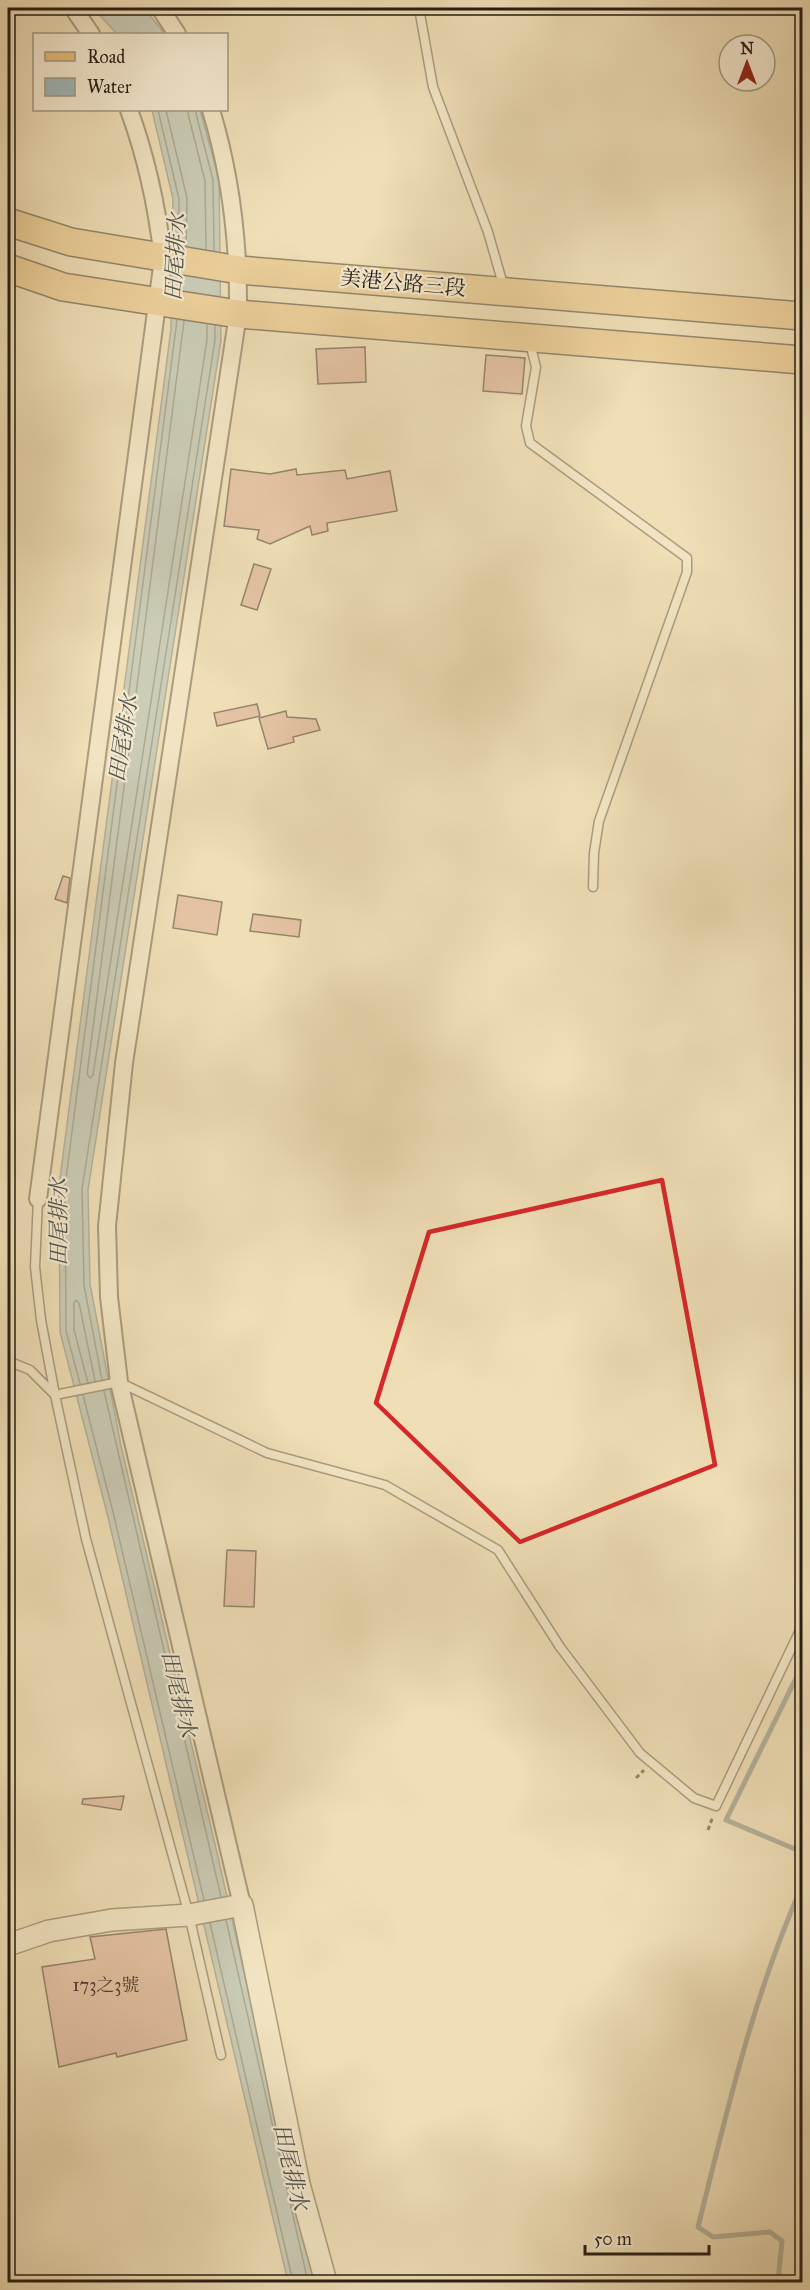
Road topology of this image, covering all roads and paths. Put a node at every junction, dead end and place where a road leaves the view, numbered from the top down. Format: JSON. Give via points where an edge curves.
{"nodes":[{"id":1,"x":73,"y":8,"type":"edge"},
{"id":2,"x":160,"y":8,"type":"edge"},
{"id":3,"x":419,"y":8,"type":"edge"},
{"id":4,"x":90,"y":33,"type":"edge"},
{"id":5,"x":176,"y":33,"type":"edge"},
{"id":6,"x":129,"y":111,"type":"edge"},
{"id":7,"x":211,"y":111,"type":"edge"},
{"id":8,"x":8,"y":222,"type":"edge"},
{"id":9,"x":163,"y":258,"type":"junction"},
{"id":10,"x":8,"y":268,"type":"edge"},
{"id":11,"x":239,"y":270,"type":"junction"},
{"id":12,"x":505,"y":291,"type":"junction"},
{"id":13,"x":158,"y":303,"type":"junction"},
{"id":14,"x":238,"y":314,"type":"junction"},
{"id":15,"x":802,"y":316,"type":"edge"},
{"id":16,"x":528,"y":337,"type":"junction"},
{"id":17,"x":802,"y":360,"type":"edge"},
{"id":18,"x":593,"y":887,"type":"dead end"},
{"id":19,"x":38,"y":1199,"type":"joint"},
{"id":20,"x":8,"y":1361,"type":"edge"},
{"id":21,"x":119,"y":1382,"type":"junction"},
{"id":22,"x":55,"y":1395,"type":"junction"},
{"id":23,"x":802,"y":1626,"type":"edge"},
{"id":24,"x":242,"y":1905,"type":"junction"},
{"id":25,"x":189,"y":1915,"type":"junction"},
{"id":26,"x":8,"y":1945,"type":"edge"},
{"id":27,"x":220,"y":2055,"type":"dead end"},
{"id":28,"x":326,"y":2283,"type":"edge"}],
"edges":[{"from":1,"to":4,"type":"street"},
{"from":2,"to":5,"type":"street"},
{"from":3,"to":12,"type":"lane","via":[[433,87],[488,232]]},
{"from":6,"to":9,"type":"street","via":[[156,197]]},
{"from":7,"to":11,"type":"street","via":[[228,182]]},
{"from":8,"to":9,"type":"main road","name":"美港公路三段","via":[[71,242]]},
{"from":9,"to":11,"type":"main road","name":"美港公路三段"},
{"from":9,"to":13,"type":"street"},
{"from":10,"to":13,"type":"main road","name":"美港公路三段","via":[[63,287]]},
{"from":11,"to":12,"type":"main road","name":"美港公路三段"},
{"from":11,"to":14,"type":"street"},
{"from":12,"to":15,"type":"main road","name":"美港公路三段"},
{"from":13,"to":14,"type":"main road","name":"美港公路三段"},
{"from":13,"to":19,"type":"street"},
{"from":14,"to":16,"type":"main road","name":"美港公路三段"},
{"from":14,"to":21,"type":"street","via":[[124,1064],[107,1226],[109,1296]]},
{"from":16,"to":17,"type":"main road","name":"美港公路三段"},
{"from":16,"to":18,"type":"lane","via":[[536,367],[526,426],[530,443],[687,558],[687,572],[599,821]]},
{"from":19,"to":22,"type":"lane","via":[[35,1267]]},
{"from":20,"to":22,"type":"lane","via":[[30,1370]]},
{"from":21,"to":22,"type":"lane"},
{"from":21,"to":23,"type":"lane","via":[[267,1453],[385,1485],[498,1550],[560,1647],[640,1753],[694,1798],[716,1806]]},
{"from":21,"to":24,"type":"street"},
{"from":22,"to":25,"type":"lane","via":[[86,1539]]},
{"from":24,"to":25,"type":"street"},
{"from":24,"to":28,"type":"street","via":[[299,2184]]},
{"from":25,"to":26,"type":"street","via":[[112,1920],[49,1931]]},
{"from":25,"to":27,"type":"lane"}]}
